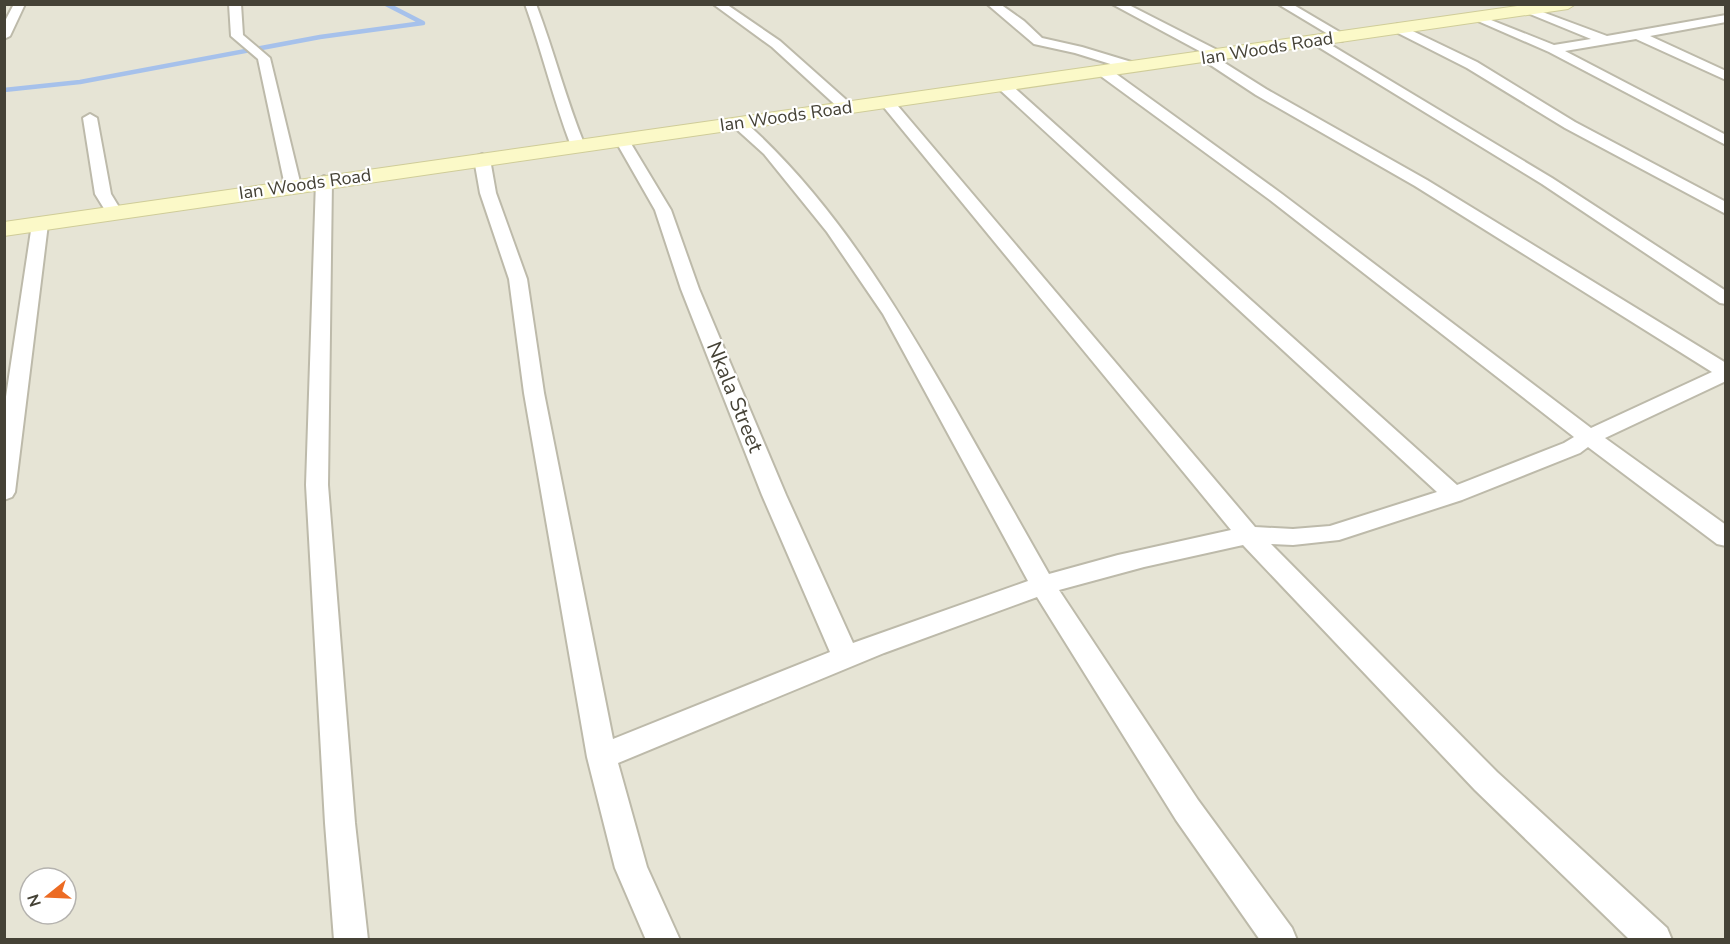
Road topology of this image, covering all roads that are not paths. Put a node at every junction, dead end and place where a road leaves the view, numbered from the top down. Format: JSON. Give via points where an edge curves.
{"nodes":[{"id":1,"x":20,"y":4,"type":"edge"},
{"id":2,"x":235,"y":4,"type":"edge"},
{"id":3,"x":530,"y":4,"type":"edge"},
{"id":4,"x":718,"y":4,"type":"edge"},
{"id":5,"x":992,"y":4,"type":"edge"},
{"id":6,"x":1117,"y":4,"type":"edge"},
{"id":7,"x":1283,"y":4,"type":"edge"},
{"id":8,"x":1568,"y":4,"type":"edge"},
{"id":9,"x":1534,"y":8,"type":"edge"},
{"id":10,"x":1477,"y":18,"type":"junction"},
{"id":11,"x":1725,"y":18,"type":"edge"},
{"id":12,"x":1707,"y":22,"type":"junction"},
{"id":13,"x":1398,"y":28,"type":"junction"},
{"id":14,"x":1725,"y":29,"type":"edge"},
{"id":15,"x":1637,"y":35,"type":"junction"},
{"id":16,"x":4,"y":36,"type":"edge"},
{"id":17,"x":1342,"y":37,"type":"junction"},
{"id":18,"x":1316,"y":40,"type":"junction"},
{"id":19,"x":1606,"y":40,"type":"junction"},
{"id":20,"x":1553,"y":49,"type":"junction"},
{"id":21,"x":1213,"y":56,"type":"junction"},
{"id":22,"x":1133,"y":67,"type":"junction"},
{"id":23,"x":1103,"y":71,"type":"junction"},
{"id":24,"x":1725,"y":76,"type":"edge"},
{"id":25,"x":1004,"y":86,"type":"junction"},
{"id":26,"x":887,"y":102,"type":"junction"},
{"id":27,"x":847,"y":108,"type":"junction"},
{"id":28,"x":90,"y":118,"type":"dead end"},
{"id":29,"x":738,"y":123,"type":"junction"},
{"id":30,"x":622,"y":140,"type":"junction"},
{"id":31,"x":1725,"y":141,"type":"edge"},
{"id":32,"x":578,"y":146,"type":"junction"},
{"id":33,"x":482,"y":159,"type":"junction"},
{"id":34,"x":324,"y":182,"type":"junction"},
{"id":35,"x":293,"y":186,"type":"junction"},
{"id":36,"x":1725,"y":209,"type":"edge"},
{"id":37,"x":114,"y":212,"type":"junction"},
{"id":38,"x":40,"y":224,"type":"junction"},
{"id":39,"x":4,"y":228,"type":"edge"},
{"id":40,"x":1725,"y":299,"type":"edge"},
{"id":41,"x":1725,"y":373,"type":"edge"},
{"id":42,"x":1589,"y":437,"type":"junction"},
{"id":43,"x":4,"y":492,"type":"edge"},
{"id":44,"x":1454,"y":495,"type":"junction"},
{"id":45,"x":1248,"y":535,"type":"junction"},
{"id":46,"x":1725,"y":538,"type":"edge"},
{"id":47,"x":1043,"y":585,"type":"junction"},
{"id":48,"x":845,"y":656,"type":"junction"},
{"id":49,"x":602,"y":757,"type":"junction"},
{"id":50,"x":351,"y":939,"type":"edge"},
{"id":51,"x":663,"y":939,"type":"edge"},
{"id":52,"x":1280,"y":939,"type":"edge"},
{"id":53,"x":1655,"y":939,"type":"edge"}],
"edges":[{"from":1,"to":16,"type":"street"},
{"from":2,"to":35,"type":"street","via":[[237,36],[264,58]]},
{"from":3,"to":32,"type":"street"},
{"from":4,"to":27,"type":"street","via":[[776,44]]},
{"from":5,"to":22,"type":"street","via":[[1038,41]]},
{"from":6,"to":21,"type":"street"},
{"from":7,"to":17,"type":"street"},
{"from":8,"to":9,"type":"street","name":"Ian Woods Road"},
{"from":9,"to":10,"type":"street","name":"Ian Woods Road"},
{"from":9,"to":19,"type":"street"},
{"from":10,"to":13,"type":"street","name":"Ian Woods Road"},
{"from":10,"to":20,"type":"street"},
{"from":11,"to":12,"type":"street"},
{"from":12,"to":14,"type":"street"},
{"from":12,"to":15,"type":"street"},
{"from":13,"to":17,"type":"street","name":"Ian Woods Road"},
{"from":13,"to":36,"type":"street","via":[[1472,65],[1579,130]]},
{"from":15,"to":19,"type":"street"},
{"from":15,"to":24,"type":"street"},
{"from":17,"to":18,"type":"street","name":"Ian Woods Road"},
{"from":18,"to":21,"type":"street","name":"Ian Woods Road"},
{"from":18,"to":40,"type":"street","via":[[1547,181]]},
{"from":19,"to":20,"type":"street"},
{"from":20,"to":31,"type":"street"},
{"from":21,"to":22,"type":"street","name":"Ian Woods Road"},
{"from":21,"to":41,"type":"street","via":[[1261,92],[1421,183]]},
{"from":22,"to":23,"type":"street","name":"Ian Woods Road"},
{"from":23,"to":25,"type":"street","name":"Ian Woods Road"},
{"from":23,"to":42,"type":"street","via":[[1276,196]]},
{"from":25,"to":26,"type":"street","name":"Ian Woods Road"},
{"from":25,"to":44,"type":"street"},
{"from":26,"to":27,"type":"street","name":"Ian Woods Road"},
{"from":26,"to":45,"type":"street"},
{"from":27,"to":29,"type":"street","name":"Ian Woods Road"},
{"from":28,"to":37,"type":"street","via":[[103,194]]},
{"from":29,"to":30,"type":"street","name":"Ian Woods Road"},
{"from":29,"to":47,"type":"street","via":[[769,151],[833,228],[892,314]]},
{"from":30,"to":32,"type":"street","name":"Ian Woods Road"},
{"from":30,"to":48,"type":"street","name":"Nkala Street","via":[[663,210],[690,288],[774,495]]},
{"from":32,"to":33,"type":"street","name":"Ian Woods Road"},
{"from":33,"to":34,"type":"street","name":"Ian Woods Road"},
{"from":33,"to":49,"type":"street","via":[[488,193],[518,279],[534,393]]},
{"from":34,"to":35,"type":"street","name":"Ian Woods Road"},
{"from":34,"to":50,"type":"street","via":[[317,485]]},
{"from":35,"to":37,"type":"street","name":"Ian Woods Road"},
{"from":37,"to":38,"type":"street","name":"Ian Woods Road"},
{"from":38,"to":39,"type":"street","name":"Ian Woods Road"},
{"from":38,"to":43,"type":"street"},
{"from":41,"to":42,"type":"street"},
{"from":42,"to":44,"type":"street","via":[[1527,468]]},
{"from":42,"to":46,"type":"street"},
{"from":44,"to":45,"type":"street","via":[[1331,534]]},
{"from":45,"to":47,"type":"street"},
{"from":45,"to":53,"type":"street","via":[[1486,781]]},
{"from":47,"to":48,"type":"street"},
{"from":47,"to":52,"type":"street","via":[[1187,810]]},
{"from":48,"to":49,"type":"street"},
{"from":49,"to":51,"type":"street","via":[[631,868]]}]}
